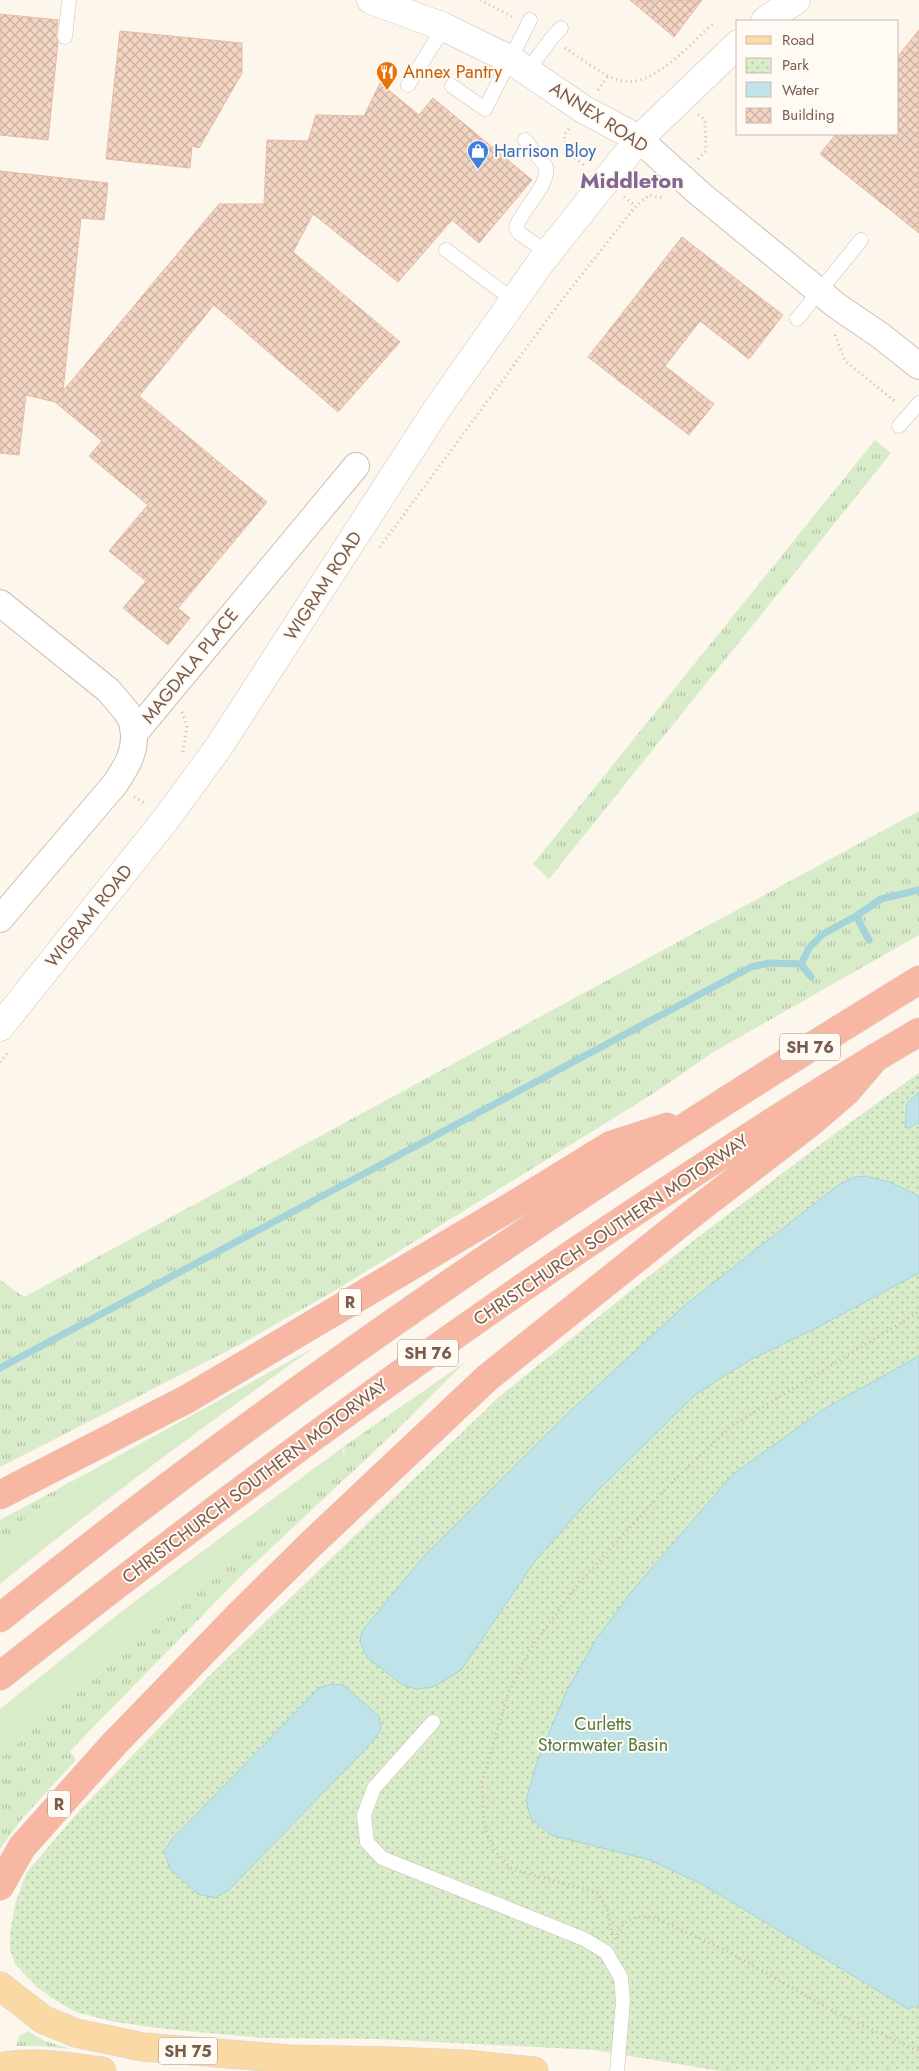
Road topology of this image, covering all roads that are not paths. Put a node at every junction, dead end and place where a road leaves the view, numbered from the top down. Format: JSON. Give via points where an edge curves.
{"nodes":[{"id":1,"x":69,"y":0,"type":"edge"},
{"id":2,"x":371,"y":0,"type":"edge"},
{"id":3,"x":790,"y":1,"type":"edge"},
{"id":4,"x":530,"y":20,"type":"dead end"},
{"id":5,"x":767,"y":20,"type":"edge"},
{"id":6,"x":444,"y":26,"type":"junction"},
{"id":7,"x":561,"y":28,"type":"dead end"},
{"id":8,"x":65,"y":37,"type":"dead end"},
{"id":9,"x":736,"y":46,"type":"edge"},
{"id":10,"x":519,"y":65,"type":"junction"},
{"id":11,"x":408,"y":85,"type":"dead end"},
{"id":12,"x":452,"y":86,"type":"dead end"},
{"id":13,"x":639,"y":139,"type":"junction"},
{"id":14,"x":525,"y":140,"type":"dead end"},
{"id":15,"x":861,"y":240,"type":"dead end"},
{"id":16,"x":446,"y":250,"type":"dead end"},
{"id":17,"x":548,"y":254,"type":"junction"},
{"id":18,"x":819,"y":291,"type":"junction"},
{"id":19,"x":513,"y":300,"type":"junction"},
{"id":20,"x":797,"y":319,"type":"dead end"},
{"id":21,"x":919,"y":366,"type":"edge"},
{"id":22,"x":919,"y":404,"type":"edge"},
{"id":23,"x":899,"y":426,"type":"dead end"},
{"id":24,"x":356,"y":466,"type":"dead end"},
{"id":25,"x":0,"y":603,"type":"edge"},
{"id":26,"x":134,"y":734,"type":"junction"},
{"id":27,"x":0,"y":919,"type":"edge"},
{"id":28,"x":919,"y":980,"type":"edge"},
{"id":29,"x":0,"y":1027,"type":"edge"},
{"id":30,"x":919,"y":1032,"type":"edge"},
{"id":31,"x":876,"y":1057,"type":"junction"},
{"id":32,"x":702,"y":1115,"type":"junction"},
{"id":33,"x":0,"y":1495,"type":"edge"},
{"id":34,"x":0,"y":1618,"type":"edge"},
{"id":35,"x":0,"y":1676,"type":"edge"},
{"id":36,"x":433,"y":1722,"type":"dead end"},
{"id":37,"x":0,"y":1886,"type":"edge"},
{"id":38,"x":0,"y":1986,"type":"edge"},
{"id":39,"x":0,"y":2067,"type":"edge"},
{"id":40,"x":102,"y":2071,"type":"edge"},
{"id":41,"x":534,"y":2071,"type":"edge"},
{"id":42,"x":617,"y":2071,"type":"edge"}],
"edges":[{"from":1,"to":8,"type":"lane"},
{"from":2,"to":6,"type":"main road","name":"ANNEX ROAD"},
{"from":3,"to":5,"type":"main road"},
{"from":4,"to":10,"type":"lane"},
{"from":6,"to":10,"type":"main road","name":"ANNEX ROAD"},
{"from":6,"to":11,"type":"lane"},
{"from":7,"to":10,"type":"lane"},
{"from":9,"to":13,"type":"main road","name":"WIGRAM ROAD"},
{"from":10,"to":12,"type":"lane","via":[[485,110]]},
{"from":10,"to":13,"type":"main road","name":"ANNEX ROAD","via":[[583,109]]},
{"from":13,"to":17,"type":"main road","name":"WIGRAM ROAD"},
{"from":13,"to":18,"type":"street","name":"ANNEX ROAD","via":[[700,194]]},
{"from":14,"to":17,"type":"lane","via":[[547,172],[516,227],[519,233]]},
{"from":15,"to":18,"type":"lane"},
{"from":16,"to":19,"type":"lane"},
{"from":17,"to":19,"type":"main road","name":"WIGRAM ROAD"},
{"from":18,"to":20,"type":"lane"},
{"from":18,"to":21,"type":"street","name":"ANNEX ROAD"},
{"from":19,"to":29,"type":"main road","name":"WIGRAM ROAD","via":[[421,434],[212,756],[166,819]]},
{"from":22,"to":23,"type":"lane"},
{"from":24,"to":26,"type":"street","name":"MAGDALA PLACE"},
{"from":25,"to":26,"type":"street","via":[[108,690],[132,721]]},
{"from":26,"to":27,"type":"street","name":"MAGDALA PLACE","via":[[129,764],[115,784]]},
{"from":28,"to":32,"type":"highway","number":"SH 76"},
{"from":30,"to":31,"type":"highway","name":"CHRISTCHURCH SOUTHERN MOTORWAY","number":"SH 76"},
{"from":31,"to":35,"type":"highway","name":"CHRISTCHURCH SOUTHERN MOTORWAY","number":"SH 76","via":[[720,1155],[440,1345],[217,1508]]},
{"from":31,"to":37,"type":"highway","number":"R","via":[[846,1092],[810,1123],[696,1210],[488,1378],[310,1546],[106,1752],[22,1847]]},
{"from":32,"to":33,"type":"highway","number":"R","via":[[611,1145],[187,1399]]},
{"from":32,"to":34,"type":"highway","number":"SH 76","via":[[416,1307],[211,1455]]},
{"from":36,"to":42,"type":"lane","via":[[374,1788],[364,1815],[367,1842],[382,1858],[584,1939],[606,1952],[621,1978],[624,2001]]},
{"from":38,"to":41,"type":"main road","number":"SH 75","via":[[44,2020],[76,2033],[143,2047],[280,2058],[418,2062]]},
{"from":39,"to":40,"type":"main road","via":[[35,2064]]}]}
